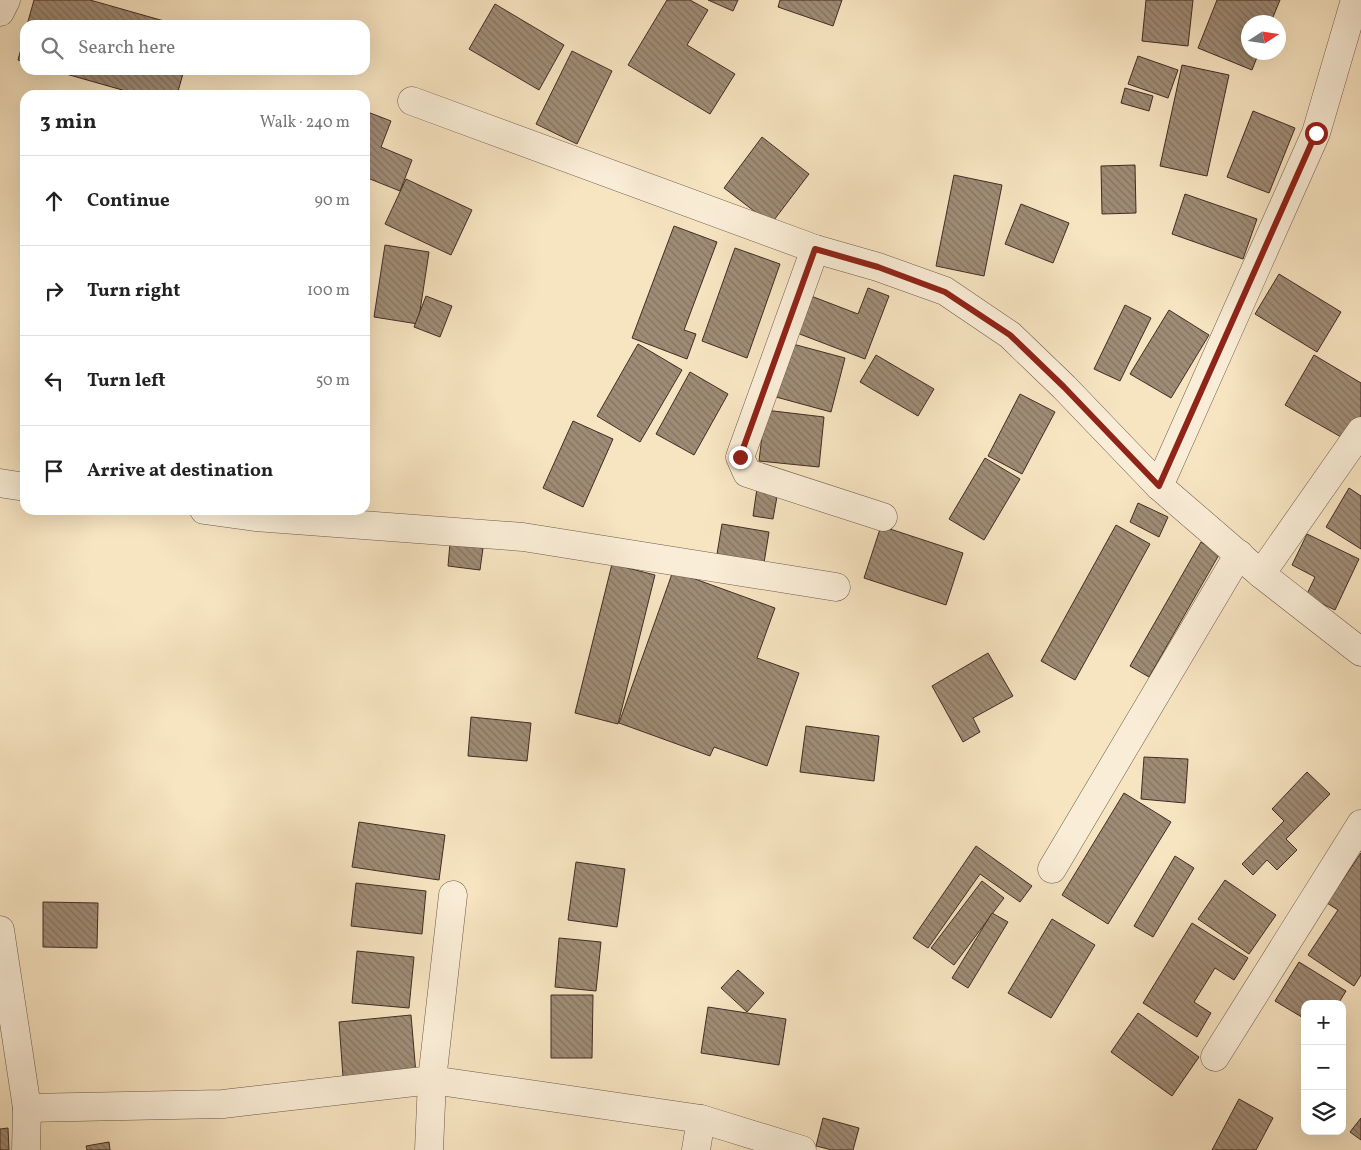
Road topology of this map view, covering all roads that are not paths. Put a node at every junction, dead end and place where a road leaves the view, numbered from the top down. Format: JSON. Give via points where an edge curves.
{"nodes":[{"id":1,"x":6,"y":0,"type":"edge"},
{"id":2,"x":1355,"y":0,"type":"edge"},
{"id":3,"x":0,"y":12,"type":"edge"},
{"id":4,"x":412,"y":101,"type":"dead end"},
{"id":5,"x":815,"y":249,"type":"junction"},
{"id":6,"x":1361,"y":431,"type":"edge"},
{"id":7,"x":0,"y":484,"type":"edge"},
{"id":8,"x":20,"y":486,"type":"edge"},
{"id":9,"x":1159,"y":486,"type":"junction"},
{"id":10,"x":246,"y":515,"type":"edge"},
{"id":11,"x":883,"y":517,"type":"dead end"},
{"id":12,"x":1239,"y":554,"type":"junction"},
{"id":13,"x":1261,"y":574,"type":"junction"},
{"id":14,"x":836,"y":587,"type":"dead end"},
{"id":15,"x":1361,"y":652,"type":"edge"},
{"id":16,"x":1361,"y":824,"type":"edge"},
{"id":17,"x":1052,"y":869,"type":"dead end"},
{"id":18,"x":452,"y":895,"type":"dead end"},
{"id":19,"x":0,"y":930,"type":"edge"},
{"id":20,"x":1216,"y":1056,"type":"dead end"},
{"id":21,"x":432,"y":1080,"type":"junction"},
{"id":22,"x":27,"y":1108,"type":"junction"},
{"id":23,"x":701,"y":1119,"type":"junction"},
{"id":24,"x":26,"y":1150,"type":"edge"},
{"id":25,"x":429,"y":1150,"type":"edge"},
{"id":26,"x":696,"y":1150,"type":"edge"},
{"id":27,"x":802,"y":1150,"type":"edge"}],
"edges":[{"from":1,"to":3,"type":"street"},
{"from":2,"to":9,"type":"street","via":[[1316,133]]},
{"from":4,"to":5,"type":"street"},
{"from":5,"to":9,"type":"street","via":[[878,267],[945,292],[1010,335]]},
{"from":5,"to":11,"type":"street","via":[[740,457],[747,473]]},
{"from":6,"to":13,"type":"street"},
{"from":7,"to":8,"type":"street"},
{"from":9,"to":12,"type":"street"},
{"from":10,"to":14,"type":"street","via":[[523,537]]},
{"from":12,"to":13,"type":"street"},
{"from":12,"to":17,"type":"street"},
{"from":13,"to":15,"type":"street"},
{"from":16,"to":20,"type":"street"},
{"from":18,"to":21,"type":"street"},
{"from":19,"to":22,"type":"street"},
{"from":21,"to":22,"type":"street","via":[[223,1104]]},
{"from":21,"to":23,"type":"street"},
{"from":21,"to":25,"type":"street"},
{"from":22,"to":24,"type":"street"},
{"from":23,"to":26,"type":"street"},
{"from":23,"to":27,"type":"street"}]}
